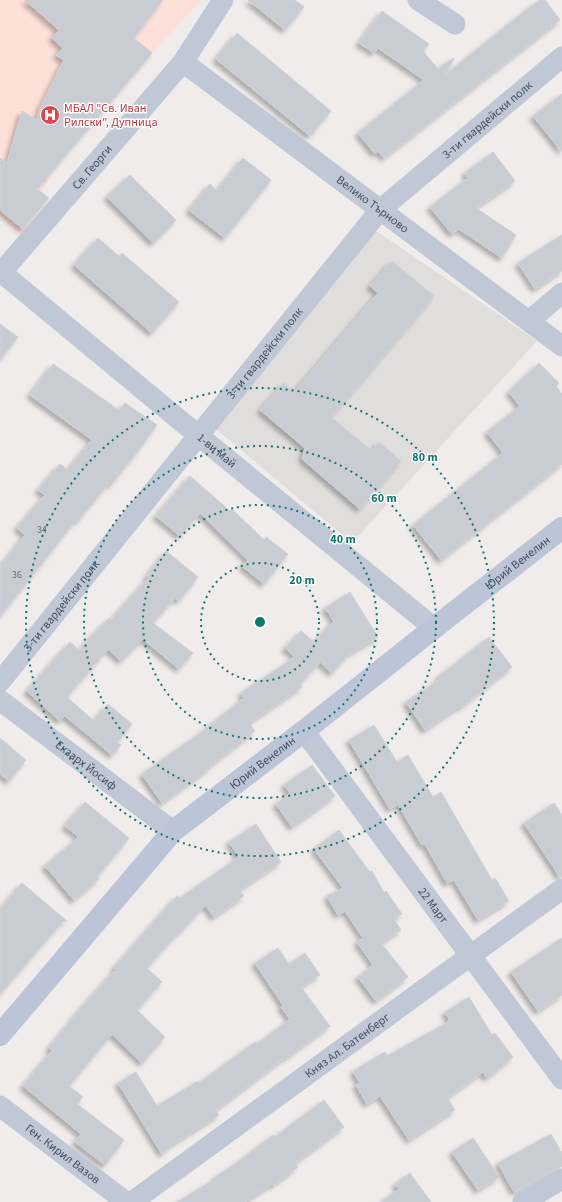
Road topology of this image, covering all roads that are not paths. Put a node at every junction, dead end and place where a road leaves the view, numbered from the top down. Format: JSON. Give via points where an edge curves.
{"nodes":[{"id":1,"x":223,"y":0,"type":"edge"},
{"id":2,"x":418,"y":0,"type":"edge"},
{"id":3,"x":456,"y":24,"type":"dead end"},
{"id":4,"x":562,"y":57,"type":"edge"},
{"id":5,"x":183,"y":62,"type":"junction"},
{"id":6,"x":380,"y":210,"type":"junction"},
{"id":7,"x":1,"y":273,"type":"edge"},
{"id":8,"x":562,"y":293,"type":"edge"},
{"id":9,"x":529,"y":321,"type":"junction"},
{"id":10,"x":562,"y":346,"type":"edge"},
{"id":11,"x":199,"y":436,"type":"junction"},
{"id":12,"x":561,"y":531,"type":"edge"},
{"id":13,"x":434,"y":628,"type":"junction"},
{"id":14,"x":0,"y":682,"type":"edge"},
{"id":15,"x":0,"y":700,"type":"edge"},
{"id":16,"x":304,"y":731,"type":"junction"},
{"id":17,"x":173,"y":830,"type":"junction"},
{"id":18,"x":562,"y":889,"type":"edge"},
{"id":19,"x":469,"y":956,"type":"junction"},
{"id":20,"x":0,"y":1035,"type":"edge"},
{"id":21,"x":562,"y":1079,"type":"edge"},
{"id":22,"x":0,"y":1106,"type":"edge"},
{"id":23,"x":562,"y":1179,"type":"edge"},
{"id":24,"x":126,"y":1202,"type":"edge"},
{"id":25,"x":132,"y":1202,"type":"edge"},
{"id":26,"x":523,"y":1202,"type":"edge"}],
"edges":[{"from":1,"to":5,"type":"street","name":"Св. Георги"},
{"from":2,"to":3,"type":"street"},
{"from":4,"to":6,"type":"street","name":"3-ти гвардейски полк"},
{"from":5,"to":6,"type":"street","name":"Велико Търново"},
{"from":5,"to":7,"type":"street","name":"Св. Георги"},
{"from":6,"to":9,"type":"street","name":"Велико Търново"},
{"from":6,"to":11,"type":"street","name":"3-ти гвардейски полк"},
{"from":7,"to":11,"type":"street","name":"1-ви Май"},
{"from":8,"to":9,"type":"street"},
{"from":9,"to":10,"type":"street","name":"Велико Търново"},
{"from":11,"to":13,"type":"street","name":"1-ви Май"},
{"from":11,"to":14,"type":"street","name":"3-ти гвардейски полк"},
{"from":12,"to":13,"type":"street","name":"Юрий Венелин"},
{"from":13,"to":16,"type":"street","name":"Юрий Венелин"},
{"from":15,"to":17,"type":"street","name":"Екзарх Йосиф"},
{"from":16,"to":17,"type":"street","name":"Юрий Венелин"},
{"from":16,"to":19,"type":"street","name":"22 Март"},
{"from":17,"to":20,"type":"street","name":"Юрий Венелин"},
{"from":18,"to":19,"type":"street","name":"Княз Ал. Батенберг"},
{"from":19,"to":21,"type":"street","name":"22 Март"},
{"from":19,"to":25,"type":"street","name":"Княз Ал. Батенберг"},
{"from":22,"to":24,"type":"street","name":"Ген. Кирил Вазов"},
{"from":23,"to":26,"type":"street"}]}
